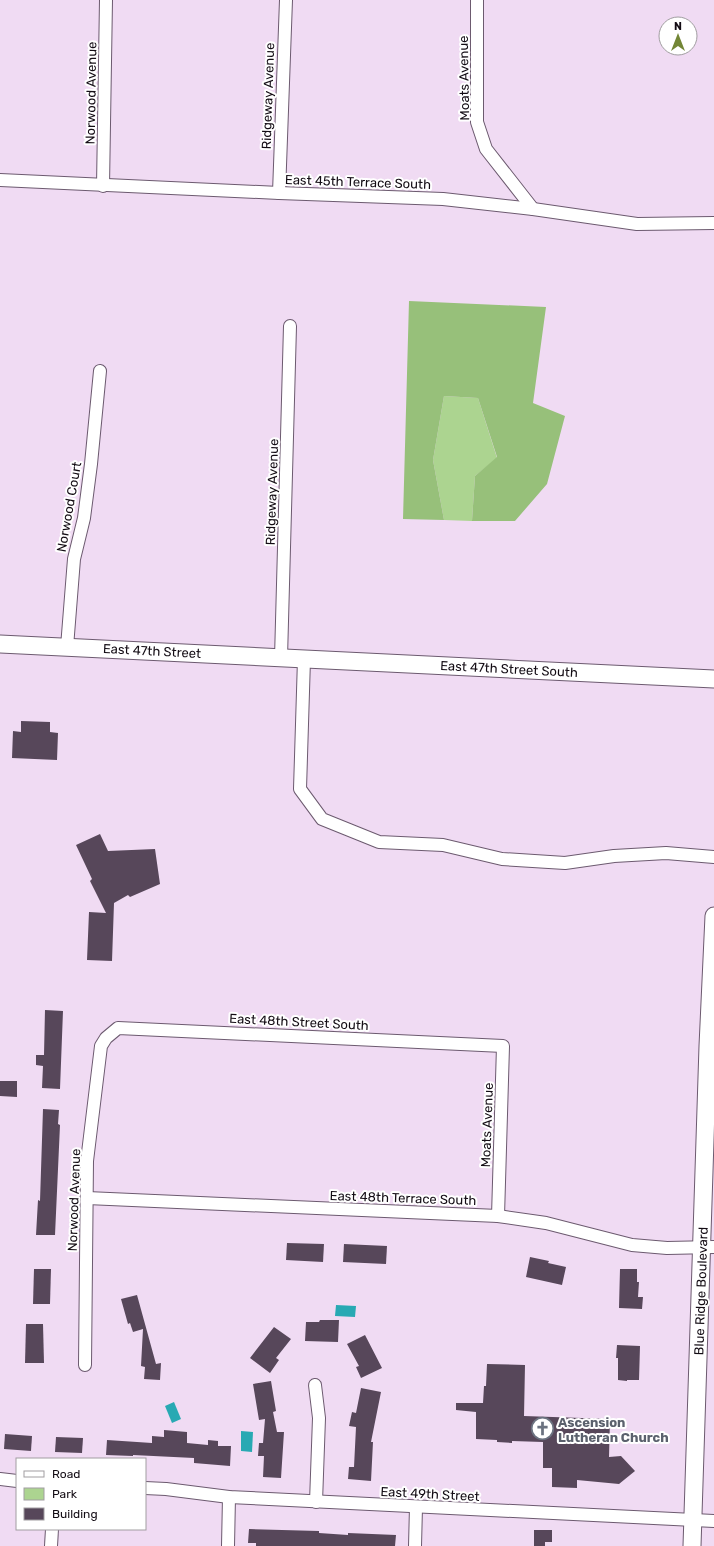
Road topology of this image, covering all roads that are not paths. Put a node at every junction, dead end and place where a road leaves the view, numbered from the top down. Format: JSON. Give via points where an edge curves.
{"nodes":[{"id":1,"x":106,"y":0,"type":"edge"},
{"id":2,"x":286,"y":0,"type":"edge"},
{"id":3,"x":478,"y":0,"type":"edge"},
{"id":4,"x":0,"y":180,"type":"edge"},
{"id":5,"x":103,"y":186,"type":"junction"},
{"id":6,"x":279,"y":193,"type":"junction"},
{"id":7,"x":533,"y":209,"type":"junction"},
{"id":8,"x":714,"y":223,"type":"edge"},
{"id":9,"x":290,"y":326,"type":"dead end"},
{"id":10,"x":100,"y":371,"type":"dead end"},
{"id":11,"x":0,"y":644,"type":"edge"},
{"id":12,"x":67,"y":647,"type":"junction"},
{"id":13,"x":281,"y":658,"type":"junction"},
{"id":14,"x":304,"y":659,"type":"junction"},
{"id":15,"x":714,"y":679,"type":"edge"},
{"id":16,"x":714,"y":857,"type":"edge"},
{"id":17,"x":714,"y":916,"type":"edge"},
{"id":18,"x":106,"y":1038,"type":"joint"},
{"id":19,"x":494,"y":1045,"type":"joint"},
{"id":20,"x":711,"y":1046,"type":"edge"},
{"id":21,"x":87,"y":1198,"type":"junction"},
{"id":22,"x":498,"y":1216,"type":"junction"},
{"id":23,"x":708,"y":1247,"type":"edge"},
{"id":24,"x":85,"y":1365,"type":"dead end"},
{"id":25,"x":316,"y":1385,"type":"dead end"},
{"id":26,"x":0,"y":1479,"type":"edge"},
{"id":27,"x":16,"y":1481,"type":"edge"},
{"id":28,"x":146,"y":1488,"type":"edge"},
{"id":29,"x":229,"y":1497,"type":"junction"},
{"id":30,"x":316,"y":1502,"type":"junction"},
{"id":31,"x":416,"y":1507,"type":"junction"},
{"id":32,"x":693,"y":1521,"type":"junction"},
{"id":33,"x":714,"y":1521,"type":"edge"},
{"id":34,"x":52,"y":1530,"type":"edge"},
{"id":35,"x":51,"y":1546,"type":"edge"},
{"id":36,"x":228,"y":1546,"type":"edge"},
{"id":37,"x":415,"y":1546,"type":"edge"},
{"id":38,"x":692,"y":1546,"type":"edge"}],
"edges":[{"from":1,"to":5,"type":"street","name":"Norwood Avenue"},
{"from":2,"to":6,"type":"street","name":"Ridgeway Avenue"},
{"from":3,"to":7,"type":"street","name":"Moats Avenue","via":[[477,122],[486,149]]},
{"from":4,"to":5,"type":"street","name":"East 45th Terrace South"},
{"from":5,"to":6,"type":"street","name":"East 45th Terrace South"},
{"from":6,"to":7,"type":"street","name":"East 45th Terrace South","via":[[443,200]]},
{"from":7,"to":8,"type":"street","name":"East 45th Terrace South","via":[[637,224]]},
{"from":9,"to":13,"type":"street","name":"Ridgeway Avenue"},
{"from":10,"to":12,"type":"street","name":"Norwood Court","via":[[84,518],[74,559]]},
{"from":11,"to":12,"type":"main road","name":"East 47th Street"},
{"from":12,"to":13,"type":"main road","name":"East 47th Street"},
{"from":13,"to":14,"type":"main road","name":"East 47th Street"},
{"from":14,"to":15,"type":"main road","name":"East 47th Street South"},
{"from":14,"to":16,"type":"street","via":[[300,789],[322,819],[379,842],[443,845],[502,859],[565,863],[614,856],[666,853]]},
{"from":17,"to":20,"type":"main road","name":"Blue Ridge Boulevard"},
{"from":18,"to":19,"type":"street","name":"East 48th Street South","via":[[118,1028]]},
{"from":18,"to":21,"type":"street","name":"Norwood Avenue","via":[[101,1046],[88,1153]]},
{"from":19,"to":22,"type":"street","name":"Moats Avenue","via":[[504,1046]]},
{"from":20,"to":23,"type":"main road","name":"Blue Ridge Boulevard"},
{"from":21,"to":22,"type":"street","name":"East 48th Terrace South"},
{"from":21,"to":24,"type":"street","name":"Norwood Avenue"},
{"from":22,"to":23,"type":"street","name":"East 48th Terrace South","via":[[546,1223],[632,1245],[667,1248]]},
{"from":23,"to":32,"type":"main road","name":"Blue Ridge Boulevard"},
{"from":25,"to":30,"type":"street","via":[[319,1418]]},
{"from":26,"to":27,"type":"street"},
{"from":28,"to":29,"type":"street","name":"East 49th Street"},
{"from":29,"to":30,"type":"street","name":"East 49th Street"},
{"from":29,"to":36,"type":"street"},
{"from":30,"to":31,"type":"street","name":"East 49th Street"},
{"from":31,"to":32,"type":"street","name":"East 49th Street"},
{"from":31,"to":37,"type":"street"},
{"from":32,"to":33,"type":"street","name":"East 49th Street"},
{"from":32,"to":38,"type":"main road","name":"Blue Ridge Boulevard"},
{"from":34,"to":35,"type":"street"}]}
